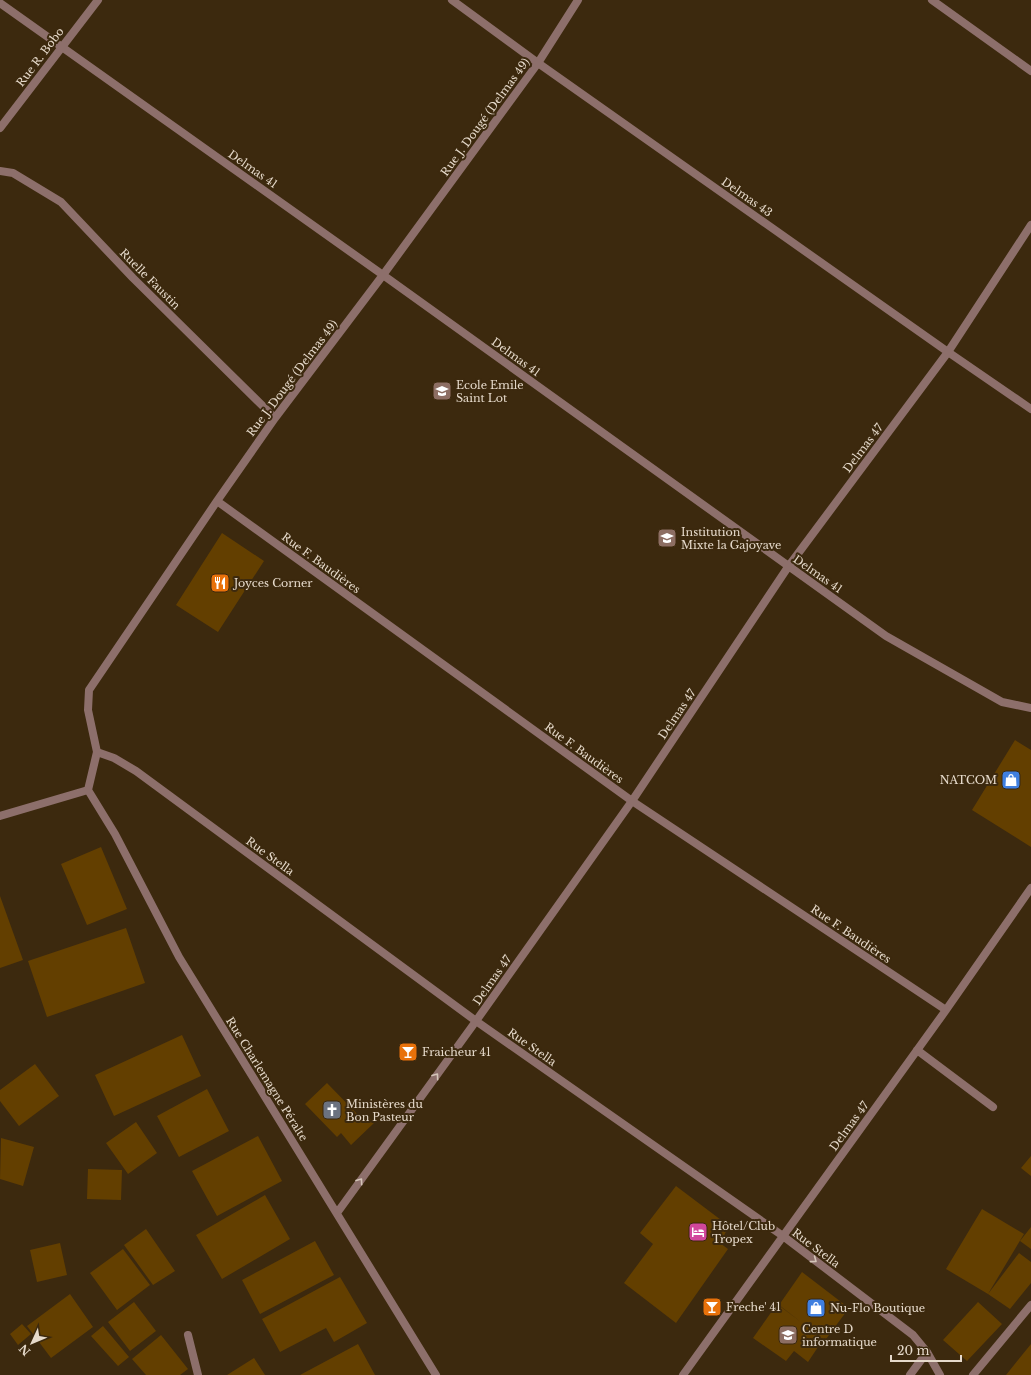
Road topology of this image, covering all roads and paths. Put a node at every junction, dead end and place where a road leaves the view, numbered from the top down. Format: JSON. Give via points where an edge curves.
{"nodes":[{"id":1,"x":98,"y":0,"type":"edge"},
{"id":2,"x":452,"y":0,"type":"edge"},
{"id":3,"x":578,"y":0,"type":"edge"},
{"id":4,"x":932,"y":0,"type":"edge"},
{"id":5,"x":0,"y":3,"type":"edge"},
{"id":6,"x":62,"y":47,"type":"junction"},
{"id":7,"x":538,"y":63,"type":"junction"},
{"id":8,"x":1031,"y":71,"type":"edge"},
{"id":9,"x":0,"y":128,"type":"edge"},
{"id":10,"x":0,"y":171,"type":"edge"},
{"id":11,"x":1031,"y":225,"type":"edge"},
{"id":12,"x":383,"y":275,"type":"junction"},
{"id":13,"x":948,"y":352,"type":"junction"},
{"id":14,"x":1031,"y":409,"type":"edge"},
{"id":15,"x":275,"y":418,"type":"junction"},
{"id":16,"x":217,"y":501,"type":"junction"},
{"id":17,"x":788,"y":567,"type":"junction"},
{"id":18,"x":1031,"y":708,"type":"edge"},
{"id":19,"x":97,"y":752,"type":"junction"},
{"id":20,"x":88,"y":790,"type":"junction"},
{"id":21,"x":632,"y":801,"type":"junction"},
{"id":22,"x":0,"y":816,"type":"edge"},
{"id":23,"x":1031,"y":888,"type":"edge"},
{"id":24,"x":946,"y":1010,"type":"junction"},
{"id":25,"x":476,"y":1021,"type":"junction"},
{"id":26,"x":917,"y":1050,"type":"junction"},
{"id":27,"x":993,"y":1107,"type":"dead end"},
{"id":28,"x":337,"y":1212,"type":"junction"},
{"id":29,"x":783,"y":1236,"type":"junction"},
{"id":30,"x":1031,"y":1305,"type":"edge"},
{"id":31,"x":188,"y":1335,"type":"dead end"},
{"id":32,"x":927,"y":1352,"type":"junction"},
{"id":33,"x":198,"y":1375,"type":"edge"},
{"id":34,"x":436,"y":1375,"type":"edge"},
{"id":35,"x":683,"y":1375,"type":"edge"},
{"id":36,"x":910,"y":1375,"type":"edge"},
{"id":37,"x":940,"y":1375,"type":"edge"},
{"id":38,"x":974,"y":1375,"type":"edge"}],
"edges":[{"from":1,"to":6,"type":"street","name":"Rue R. Bobo"},
{"from":2,"to":7,"type":"street","name":"Delmas 43"},
{"from":3,"to":7,"type":"street","name":"Rue J. Dougé (Delmas 49)"},
{"from":4,"to":8,"type":"street"},
{"from":5,"to":6,"type":"street","name":"Delmas 41"},
{"from":6,"to":9,"type":"street","name":"Rue R. Bobo"},
{"from":6,"to":12,"type":"street","name":"Delmas 41"},
{"from":7,"to":12,"type":"street","name":"Rue J. Dougé (Delmas 49)"},
{"from":7,"to":13,"type":"street","name":"Delmas 43"},
{"from":10,"to":15,"type":"street","name":"Ruelle Faustin","via":[[13,173],[61,202],[133,278]]},
{"from":11,"to":13,"type":"street","name":"Delmas 47"},
{"from":12,"to":15,"type":"street","name":"Rue J. Dougé (Delmas 49)"},
{"from":12,"to":17,"type":"street","name":"Delmas 41"},
{"from":13,"to":14,"type":"street","name":"Delmas 43"},
{"from":13,"to":17,"type":"street","name":"Delmas 47"},
{"from":15,"to":16,"type":"street","name":"Rue J. Dougé (Delmas 49)"},
{"from":16,"to":19,"type":"street","name":"Rue J. Dougé (Delmas 49)","via":[[89,690],[88,710]]},
{"from":16,"to":21,"type":"street","name":"Rue F. Baudières"},
{"from":17,"to":18,"type":"street","name":"Delmas 41","via":[[886,636],[1002,702]]},
{"from":17,"to":21,"type":"street","name":"Delmas 47"},
{"from":19,"to":20,"type":"street","name":"Rue J. Dougé (Delmas 49)"},
{"from":19,"to":25,"type":"street","name":"Rue Stella","via":[[114,758],[136,771]]},
{"from":20,"to":22,"type":"street"},
{"from":20,"to":28,"type":"street","name":"Rue Charlemagne Péralte","via":[[115,834],[179,957]]},
{"from":21,"to":24,"type":"street","name":"Rue F. Baudières"},
{"from":21,"to":25,"type":"street","name":"Delmas 47"},
{"from":23,"to":24,"type":"street","name":"Delmas 47"},
{"from":24,"to":26,"type":"street","name":"Delmas 47"},
{"from":28,"to":25,"type":"street","name":"Delmas 47","one_way":true},
{"from":25,"to":29,"type":"street","name":"Rue Stella"},
{"from":26,"to":27,"type":"street"},
{"from":26,"to":29,"type":"street","name":"Delmas 47"},
{"from":28,"to":34,"type":"street","name":"Rue Charlemagne Péralte"},
{"from":29,"to":32,"type":"street","name":"Rue Stella","one_way":true,"via":[[914,1335]]},
{"from":29,"to":35,"type":"street","name":"Delmas 47"},
{"from":30,"to":38,"type":"street"},
{"from":31,"to":33,"type":"street"},
{"from":32,"to":36,"type":"street"},
{"from":32,"to":37,"type":"street","name":"Rue Stella"}]}
